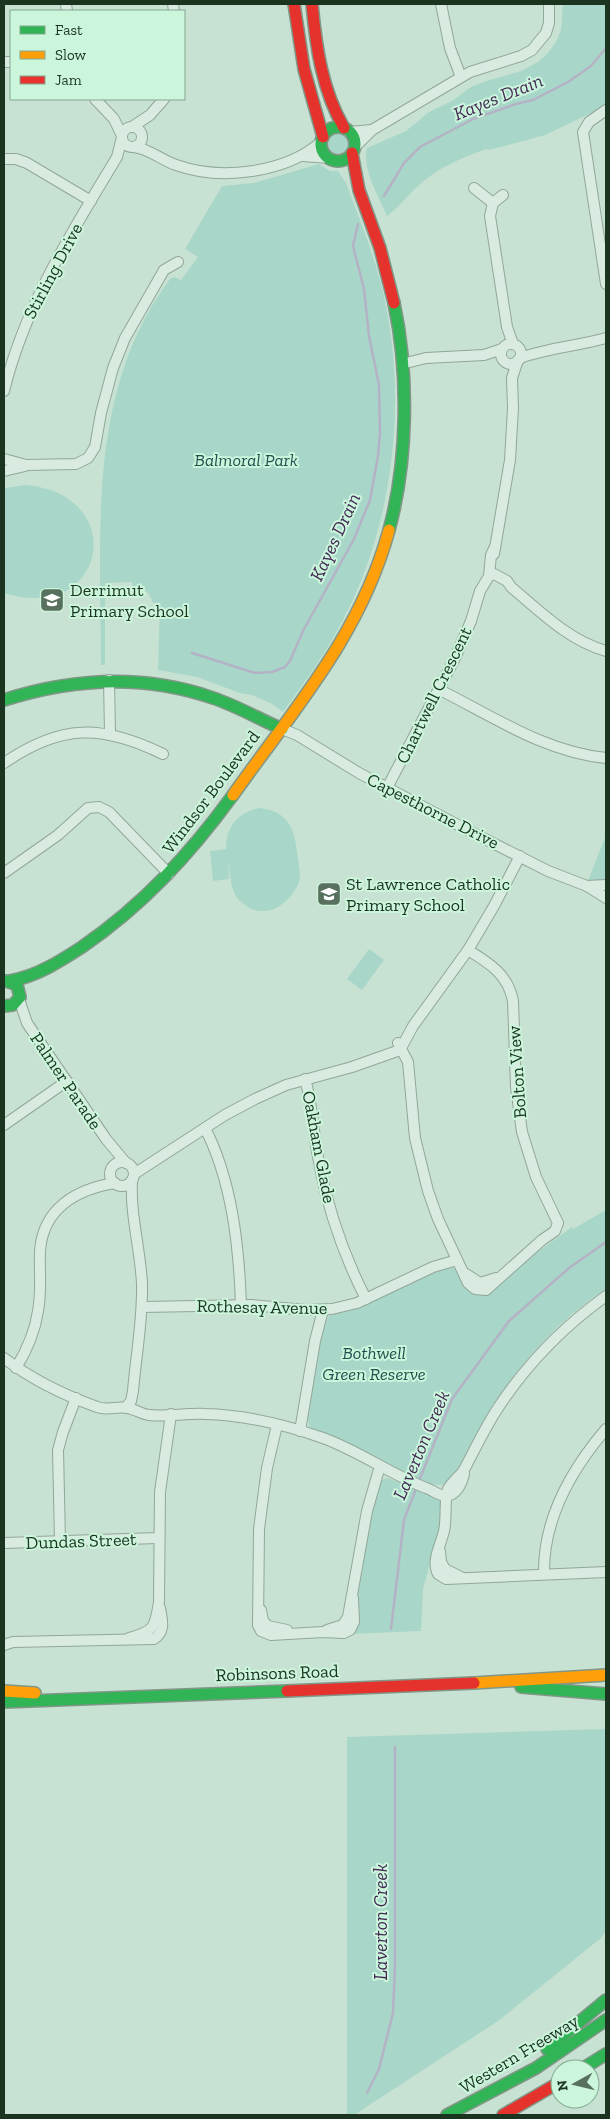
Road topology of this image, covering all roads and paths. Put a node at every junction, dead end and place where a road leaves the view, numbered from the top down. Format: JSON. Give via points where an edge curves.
{"nodes":[{"id":1,"x":294,"y":4,"type":"edge"},
{"id":2,"x":312,"y":4,"type":"edge"},
{"id":3,"x":442,"y":4,"type":"edge"},
{"id":4,"x":549,"y":4,"type":"edge"},
{"id":5,"x":314,"y":24,"type":"junction"},
{"id":6,"x":296,"y":26,"type":"junction"},
{"id":7,"x":461,"y":77,"type":"junction"},
{"id":8,"x":96,"y":100,"type":"edge"},
{"id":9,"x":163,"y":100,"type":"edge"},
{"id":10,"x":606,"y":110,"type":"edge"},
{"id":11,"x":150,"y":115,"type":"junction"},
{"id":12,"x":114,"y":119,"type":"junction"},
{"id":13,"x":132,"y":127,"type":"junction"},
{"id":14,"x":347,"y":130,"type":"junction"},
{"id":15,"x":372,"y":130,"type":"junction"},
{"id":16,"x":122,"y":137,"type":"junction"},
{"id":17,"x":142,"y":138,"type":"junction"},
{"id":18,"x":322,"y":139,"type":"junction"},
{"id":19,"x":133,"y":147,"type":"junction"},
{"id":20,"x":353,"y":150,"type":"junction"},
{"id":21,"x":153,"y":153,"type":"junction"},
{"id":22,"x":303,"y":156,"type":"junction"},
{"id":23,"x":117,"y":157,"type":"junction"},
{"id":24,"x":4,"y":159,"type":"edge"},
{"id":25,"x":330,"y":159,"type":"junction"},
{"id":26,"x":354,"y":180,"type":"junction"},
{"id":27,"x":474,"y":188,"type":"dead end"},
{"id":28,"x":503,"y":194,"type":"dead end"},
{"id":29,"x":91,"y":201,"type":"junction"},
{"id":30,"x":493,"y":203,"type":"junction"},
{"id":31,"x":178,"y":262,"type":"dead end"},
{"id":32,"x":606,"y":284,"type":"edge"},
{"id":33,"x":606,"y":338,"type":"edge"},
{"id":34,"x":509,"y":347,"type":"junction"},
{"id":35,"x":538,"y":352,"type":"junction"},
{"id":36,"x":484,"y":355,"type":"junction"},
{"id":37,"x":519,"y":359,"type":"junction"},
{"id":38,"x":402,"y":360,"type":"junction"},
{"id":39,"x":506,"y":362,"type":"junction"},
{"id":40,"x":6,"y":371,"type":"edge"},
{"id":41,"x":512,"y":378,"type":"junction"},
{"id":42,"x":4,"y":391,"type":"edge"},
{"id":43,"x":4,"y":460,"type":"edge"},
{"id":44,"x":26,"y":465,"type":"junction"},
{"id":45,"x":4,"y":470,"type":"edge"},
{"id":46,"x":492,"y":577,"type":"junction"},
{"id":47,"x":606,"y":650,"type":"edge"},
{"id":48,"x":109,"y":680,"type":"junction"},
{"id":49,"x":440,"y":690,"type":"junction"},
{"id":50,"x":4,"y":700,"type":"edge"},
{"id":51,"x":282,"y":729,"type":"junction"},
{"id":52,"x":110,"y":733,"type":"junction"},
{"id":53,"x":163,"y":754,"type":"dead end"},
{"id":54,"x":606,"y":758,"type":"edge"},
{"id":55,"x":4,"y":763,"type":"edge"},
{"id":56,"x":387,"y":788,"type":"junction"},
{"id":57,"x":520,"y":856,"type":"junction"},
{"id":58,"x":4,"y":873,"type":"edge"},
{"id":59,"x":169,"y":874,"type":"junction"},
{"id":60,"x":606,"y":885,"type":"edge"},
{"id":61,"x":587,"y":886,"type":"junction"},
{"id":62,"x":606,"y":892,"type":"edge"},
{"id":63,"x":606,"y":897,"type":"edge"},
{"id":64,"x":468,"y":950,"type":"junction"},
{"id":65,"x":38,"y":974,"type":"junction"},
{"id":66,"x":6,"y":981,"type":"edge"},
{"id":67,"x":19,"y":998,"type":"junction"},
{"id":68,"x":5,"y":1006,"type":"edge"},
{"id":69,"x":27,"y":1023,"type":"junction"},
{"id":70,"x":397,"y":1048,"type":"junction"},
{"id":71,"x":306,"y":1079,"type":"junction"},
{"id":72,"x":67,"y":1082,"type":"junction"},
{"id":73,"x":4,"y":1125,"type":"edge"},
{"id":74,"x":205,"y":1128,"type":"junction"},
{"id":75,"x":106,"y":1139,"type":"junction"},
{"id":76,"x":151,"y":1161,"type":"junction"},
{"id":77,"x":127,"y":1163,"type":"junction"},
{"id":78,"x":112,"y":1169,"type":"junction"},
{"id":79,"x":133,"y":1177,"type":"junction"},
{"id":80,"x":117,"y":1184,"type":"junction"},
{"id":81,"x":93,"y":1187,"type":"junction"},
{"id":82,"x":132,"y":1207,"type":"junction"},
{"id":83,"x":455,"y":1256,"type":"junction"},
{"id":84,"x":606,"y":1296,"type":"edge"},
{"id":85,"x":366,"y":1299,"type":"junction"},
{"id":86,"x":241,"y":1305,"type":"junction"},
{"id":87,"x":142,"y":1307,"type":"junction"},
{"id":88,"x":319,"y":1310,"type":"junction"},
{"id":89,"x":4,"y":1358,"type":"edge"},
{"id":90,"x":16,"y":1368,"type":"junction"},
{"id":91,"x":76,"y":1398,"type":"junction"},
{"id":92,"x":127,"y":1403,"type":"junction"},
{"id":93,"x":171,"y":1414,"type":"junction"},
{"id":94,"x":277,"y":1425,"type":"junction"},
{"id":95,"x":606,"y":1428,"type":"edge"},
{"id":96,"x":300,"y":1431,"type":"junction"},
{"id":97,"x":380,"y":1466,"type":"junction"},
{"id":98,"x":449,"y":1493,"type":"junction"},
{"id":99,"x":158,"y":1538,"type":"junction"},
{"id":100,"x":60,"y":1541,"type":"junction"},
{"id":101,"x":4,"y":1543,"type":"edge"},
{"id":102,"x":606,"y":1572,"type":"edge"},
{"id":103,"x":544,"y":1574,"type":"junction"},
{"id":104,"x":7,"y":1642,"type":"edge"},
{"id":105,"x":606,"y":1675,"type":"edge"},
{"id":106,"x":456,"y":1684,"type":"junction"},
{"id":107,"x":4,"y":1691,"type":"edge"},
{"id":108,"x":606,"y":1694,"type":"edge"},
{"id":109,"x":100,"y":1698,"type":"junction"},
{"id":110,"x":4,"y":1702,"type":"edge"},
{"id":111,"x":606,"y":2000,"type":"edge"},
{"id":112,"x":606,"y":2020,"type":"edge"},
{"id":113,"x":510,"y":2083,"type":"junction"},
{"id":114,"x":550,"y":2088,"type":"edge"},
{"id":115,"x":448,"y":2115,"type":"edge"},
{"id":116,"x":503,"y":2115,"type":"edge"}],
"edges":[{"from":1,"to":6,"type":"main road"},
{"from":2,"to":5,"type":"main road"},
{"from":3,"to":7,"type":"street","via":[[450,48]]},
{"from":4,"to":7,"type":"street","via":[[548,28],[536,47],[527,54]]},
{"from":5,"to":6,"type":"main road"},
{"from":5,"to":14,"type":"main road","via":[[329,97],[336,116]]},
{"from":6,"to":18,"type":"main road"},
{"from":7,"to":15,"type":"street"},
{"from":8,"to":12,"type":"street"},
{"from":9,"to":11,"type":"street"},
{"from":10,"to":32,"type":"street","via":[[589,122],[583,132]]},
{"from":11,"to":13,"type":"street"},
{"from":11,"to":17,"type":"street"},
{"from":12,"to":13,"type":"street"},
{"from":12,"to":16,"type":"street"},
{"from":13,"to":16,"type":"street","via":[[124,131]]},
{"from":13,"to":17,"type":"street","via":[[140,131]]},
{"from":14,"to":15,"type":"street"},
{"from":14,"to":18,"type":"main road","via":[[334,128]]},
{"from":14,"to":20,"type":"main road","via":[[354,139]]},
{"from":15,"to":20,"type":"street"},
{"from":16,"to":19,"type":"street","via":[[127,145]]},
{"from":16,"to":23,"type":"street","name":"Stirling Drive"},
{"from":17,"to":19,"type":"street"},
{"from":17,"to":21,"type":"street"},
{"from":18,"to":22,"type":"street"},
{"from":18,"to":25,"type":"main road","via":[[322,151]]},
{"from":19,"to":21,"type":"street"},
{"from":19,"to":23,"type":"street","name":"Stirling Drive"},
{"from":20,"to":25,"type":"main road","via":[[342,161]]},
{"from":20,"to":26,"type":"main road","name":"Windsor Boulevard"},
{"from":21,"to":22,"type":"street","via":[[195,171],[218,174],[242,173]]},
{"from":22,"to":25,"type":"street"},
{"from":23,"to":29,"type":"street","name":"Stirling Drive"},
{"from":24,"to":29,"type":"street","via":[[27,163]]},
{"from":25,"to":26,"type":"main road","name":"Windsor Boulevard"},
{"from":26,"to":38,"type":"main road","name":"Windsor Boulevard","via":[[385,264],[398,320]]},
{"from":27,"to":30,"type":"street"},
{"from":28,"to":30,"type":"street"},
{"from":29,"to":40,"type":"street","name":"Stirling Drive","via":[[40,290]]},
{"from":30,"to":34,"type":"street","via":[[490,216]]},
{"from":31,"to":44,"type":"street","via":[[164,270],[126,338],[113,368],[95,446],[88,458],[76,464]]},
{"from":33,"to":35,"type":"street"},
{"from":34,"to":35,"type":"street"},
{"from":34,"to":36,"type":"street"},
{"from":34,"to":37,"type":"street","via":[[520,352]]},
{"from":34,"to":39,"type":"street","via":[[501,354]]},
{"from":35,"to":37,"type":"street"},
{"from":36,"to":38,"type":"street","via":[[416,356]]},
{"from":36,"to":39,"type":"street"},
{"from":37,"to":39,"type":"street","via":[[513,363]]},
{"from":37,"to":41,"type":"street","name":"Chartwell Crescent"},
{"from":38,"to":51,"type":"main road","name":"Windsor Boulevard","via":[[404,406],[399,469],[367,590],[338,648]]},
{"from":39,"to":41,"type":"street","name":"Chartwell Crescent"},
{"from":40,"to":42,"type":"street","name":"Stirling Drive"},
{"from":41,"to":46,"type":"street","name":"Chartwell Crescent","via":[[510,460],[491,555]]},
{"from":43,"to":44,"type":"street"},
{"from":43,"to":45,"type":"street"},
{"from":44,"to":45,"type":"street"},
{"from":46,"to":47,"type":"street","via":[[511,587],[564,631]]},
{"from":46,"to":49,"type":"street","name":"Chartwell Crescent","via":[[478,601]]},
{"from":48,"to":50,"type":"main road","via":[[52,686]]},
{"from":48,"to":51,"type":"main road","via":[[185,690],[240,708]]},
{"from":48,"to":52,"type":"street"},
{"from":49,"to":54,"type":"street","via":[[545,744]]},
{"from":49,"to":56,"type":"street","name":"Chartwell Crescent"},
{"from":51,"to":56,"type":"street","name":"Capesthorne Drive"},
{"from":51,"to":59,"type":"main road","name":"Windsor Boulevard","via":[[201,838]]},
{"from":52,"to":53,"type":"street"},
{"from":52,"to":55,"type":"street","via":[[83,732],[52,738],[31,746]]},
{"from":56,"to":57,"type":"street","name":"Capesthorne Drive"},
{"from":57,"to":61,"type":"street","name":"Capesthorne Drive"},
{"from":57,"to":64,"type":"street"},
{"from":58,"to":59,"type":"street","via":[[58,835],[88,808],[99,806],[109,812]]},
{"from":59,"to":65,"type":"main road","name":"Windsor Boulevard","via":[[109,928]]},
{"from":60,"to":61,"type":"street","name":"Capesthorne Drive"},
{"from":61,"to":63,"type":"street","name":"Capesthorne Drive"},
{"from":62,"to":63,"type":"street"},
{"from":64,"to":70,"type":"street","via":[[413,1026],[404,1033]]},
{"from":64,"to":83,"type":"street","name":"Bolton View","via":[[498,971],[510,989],[519,1115],[531,1163],[550,1209],[551,1226],[542,1240],[501,1276],[488,1282],[475,1286]]},
{"from":65,"to":66,"type":"main road","name":"Windsor Boulevard"},
{"from":65,"to":67,"type":"main road","name":"Windsor Boulevard"},
{"from":66,"to":67,"type":"main road","via":[[17,985]]},
{"from":67,"to":68,"type":"main road","via":[[13,1005]]},
{"from":67,"to":69,"type":"street","name":"Palmer Parade"},
{"from":68,"to":69,"type":"street","name":"Palmer Parade"},
{"from":69,"to":72,"type":"street","name":"Palmer Parade"},
{"from":70,"to":71,"type":"street","via":[[352,1067]]},
{"from":70,"to":83,"type":"street","via":[[406,1056],[420,1164]]},
{"from":71,"to":74,"type":"street","via":[[255,1099]]},
{"from":71,"to":85,"type":"street","name":"Oakham Glade","via":[[326,1196],[345,1252]]},
{"from":72,"to":73,"type":"street"},
{"from":72,"to":75,"type":"street","name":"Palmer Parade"},
{"from":74,"to":76,"type":"street"},
{"from":74,"to":86,"type":"street","via":[[216,1153],[230,1206],[239,1264]]},
{"from":75,"to":77,"type":"street","name":"Palmer Parade"},
{"from":75,"to":78,"type":"street","name":"Palmer Parade"},
{"from":76,"to":77,"type":"street"},
{"from":76,"to":79,"type":"street"},
{"from":77,"to":78,"type":"street","via":[[120,1162]]},
{"from":77,"to":79,"type":"street"},
{"from":78,"to":80,"type":"street","via":[[111,1178]]},
{"from":78,"to":81,"type":"street"},
{"from":79,"to":80,"type":"street","via":[[124,1185]]},
{"from":79,"to":82,"type":"street"},
{"from":80,"to":81,"type":"street"},
{"from":80,"to":82,"type":"street"},
{"from":81,"to":90,"type":"street","via":[[66,1201],[45,1229],[40,1248],[38,1312],[30,1343]]},
{"from":82,"to":87,"type":"street"},
{"from":83,"to":85,"type":"street","name":"Rothesay Avenue"},
{"from":84,"to":98,"type":"street","via":[[550,1343],[518,1380],[492,1418],[464,1470],[461,1484]]},
{"from":85,"to":88,"type":"street","name":"Rothesay Avenue"},
{"from":86,"to":87,"type":"street","name":"Rothesay Avenue"},
{"from":86,"to":88,"type":"street","name":"Rothesay Avenue"},
{"from":87,"to":92,"type":"street","via":[[135,1369],[127,1390]]},
{"from":88,"to":96,"type":"street"},
{"from":89,"to":90,"type":"street"},
{"from":90,"to":91,"type":"street"},
{"from":91,"to":92,"type":"street","via":[[102,1408]]},
{"from":91,"to":100,"type":"street","via":[[58,1450]]},
{"from":92,"to":93,"type":"street"},
{"from":93,"to":94,"type":"street","via":[[229,1415]]},
{"from":93,"to":99,"type":"street","via":[[160,1486]]},
{"from":94,"to":96,"type":"street"},
{"from":94,"to":97,"type":"street","via":[[261,1514],[258,1572],[258,1599],[268,1626],[299,1632],[323,1632],[347,1621],[362,1536]]},
{"from":95,"to":103,"type":"street","via":[[576,1470],[552,1518],[545,1541]]},
{"from":96,"to":97,"type":"street","via":[[341,1445]]},
{"from":97,"to":98,"type":"street","via":[[438,1494]]},
{"from":98,"to":103,"type":"street","via":[[453,1510],[447,1519],[440,1547],[441,1572],[463,1577]]},
{"from":99,"to":100,"type":"street","name":"Dundas Street"},
{"from":99,"to":104,"type":"street","via":[[159,1602],[152,1629],[145,1634],[130,1638]]},
{"from":100,"to":101,"type":"street","name":"Dundas Street"},
{"from":102,"to":103,"type":"street"},
{"from":105,"to":106,"type":"main road","name":"Robinsons Road"},
{"from":106,"to":108,"type":"main road","name":"Robinsons Road"},
{"from":106,"to":109,"type":"main road","name":"Robinsons Road"},
{"from":107,"to":109,"type":"main road","name":"Robinsons Road"},
{"from":109,"to":110,"type":"main road","name":"Robinsons Road"},
{"from":111,"to":113,"type":"main road","via":[[542,2052]]},
{"from":112,"to":113,"type":"main road","name":"Western Freeway"},
{"from":113,"to":115,"type":"main road","name":"Western Freeway"},
{"from":114,"to":116,"type":"main road"}]}
